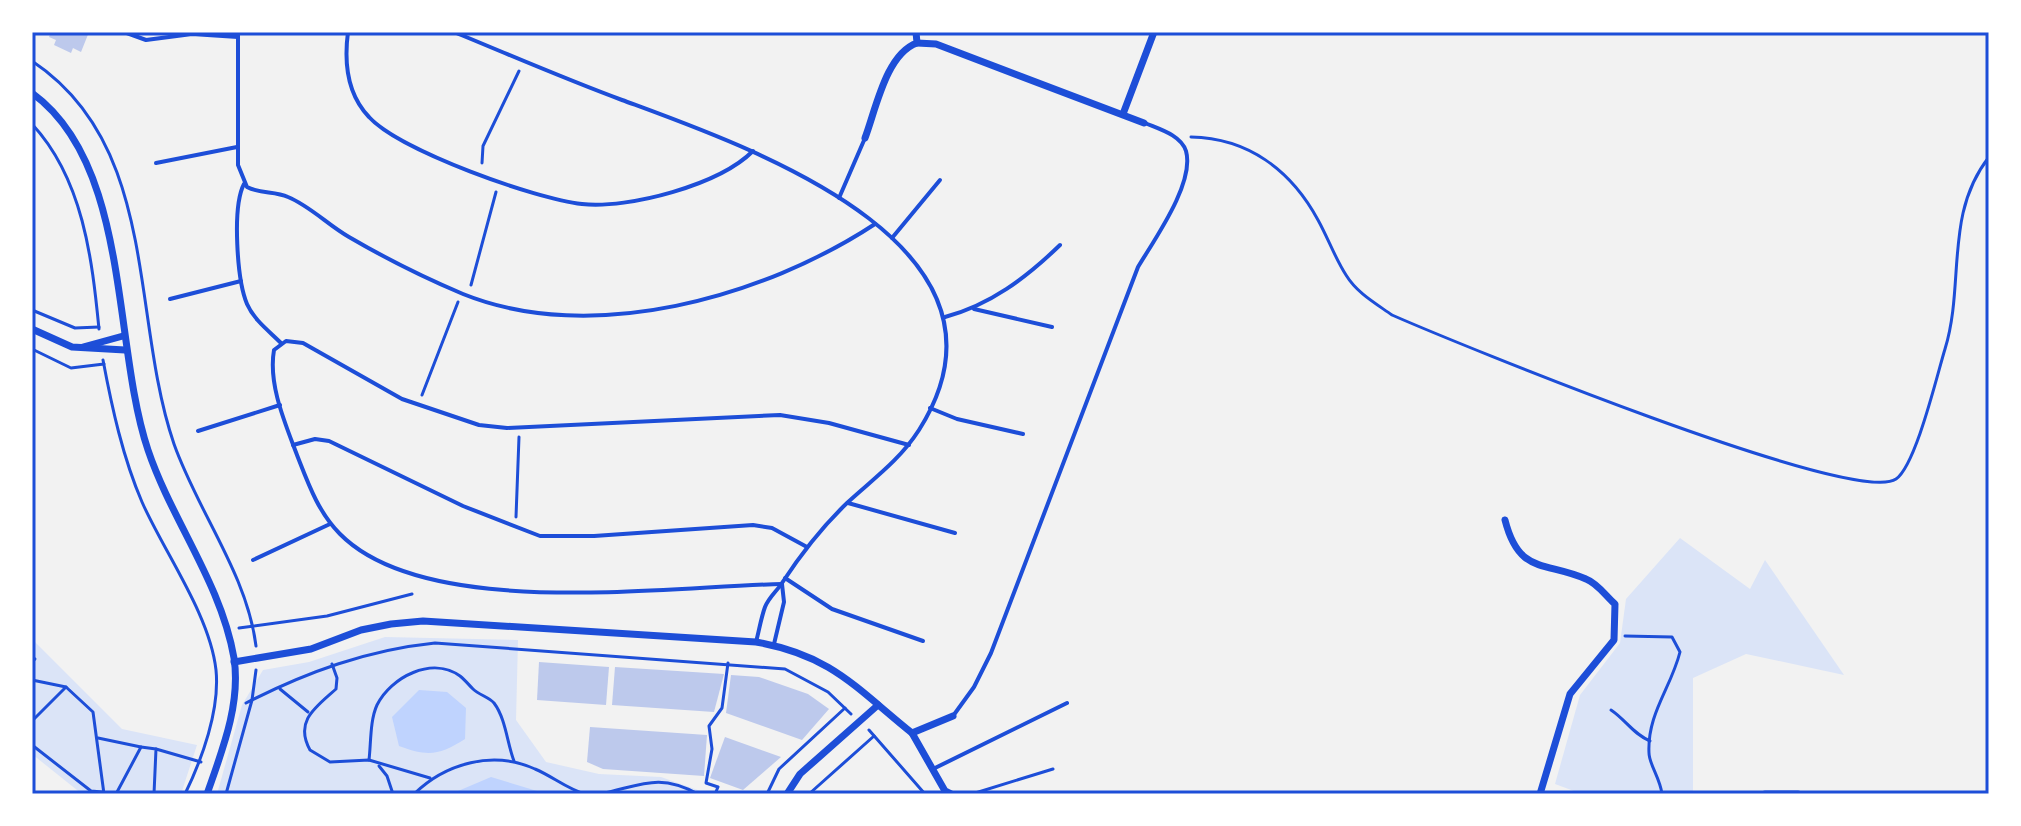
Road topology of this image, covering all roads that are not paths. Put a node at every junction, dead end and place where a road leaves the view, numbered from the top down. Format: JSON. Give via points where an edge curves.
{"nodes":[{"id":1,"x":124,"y":32,"type":"edge"},
{"id":2,"x":348,"y":32,"type":"edge"},
{"id":3,"x":454,"y":32,"type":"edge"},
{"id":4,"x":916,"y":32,"type":"edge"},
{"id":5,"x":1154,"y":32,"type":"edge"},
{"id":6,"x":238,"y":34,"type":"edge"},
{"id":7,"x":917,"y":43,"type":"junction"},
{"id":8,"x":32,"y":93,"type":"edge"},
{"id":9,"x":1123,"y":114,"type":"junction"},
{"id":10,"x":1144,"y":123,"type":"joint"},
{"id":11,"x":865,"y":138,"type":"joint"},
{"id":12,"x":237,"y":147,"type":"junction"},
{"id":13,"x":753,"y":151,"type":"junction"},
{"id":14,"x":156,"y":163,"type":"dead end"},
{"id":15,"x":940,"y":180,"type":"dead end"},
{"id":16,"x":244,"y":184,"type":"junction"},
{"id":17,"x":839,"y":198,"type":"junction"},
{"id":18,"x":875,"y":224,"type":"junction"},
{"id":19,"x":892,"y":238,"type":"junction"},
{"id":20,"x":1060,"y":245,"type":"dead end"},
{"id":21,"x":242,"y":281,"type":"junction"},
{"id":22,"x":170,"y":299,"type":"dead end"},
{"id":23,"x":974,"y":309,"type":"junction"},
{"id":24,"x":944,"y":317,"type":"junction"},
{"id":25,"x":1052,"y":327,"type":"dead end"},
{"id":26,"x":32,"y":329,"type":"edge"},
{"id":27,"x":123,"y":336,"type":"junction"},
{"id":28,"x":281,"y":343,"type":"junction"},
{"id":29,"x":81,"y":347,"type":"junction"},
{"id":30,"x":125,"y":350,"type":"junction"},
{"id":31,"x":280,"y":405,"type":"junction"},
{"id":32,"x":930,"y":408,"type":"junction"},
{"id":33,"x":198,"y":431,"type":"dead end"},
{"id":34,"x":1023,"y":434,"type":"dead end"},
{"id":35,"x":293,"y":445,"type":"junction"},
{"id":36,"x":909,"y":445,"type":"junction"},
{"id":37,"x":848,"y":503,"type":"junction"},
{"id":38,"x":1505,"y":520,"type":"dead end"},
{"id":39,"x":331,"y":524,"type":"junction"},
{"id":40,"x":955,"y":533,"type":"dead end"},
{"id":41,"x":807,"y":547,"type":"junction"},
{"id":42,"x":253,"y":560,"type":"dead end"},
{"id":43,"x":785,"y":578,"type":"junction"},
{"id":44,"x":782,"y":584,"type":"junction"},
{"id":45,"x":923,"y":641,"type":"dead end"},
{"id":46,"x":756,"y":642,"type":"junction"},
{"id":47,"x":774,"y":645,"type":"junction"},
{"id":48,"x":234,"y":662,"type":"junction"},
{"id":49,"x":1067,"y":703,"type":"dead end"},
{"id":50,"x":878,"y":705,"type":"junction"},
{"id":51,"x":953,"y":716,"type":"joint"},
{"id":52,"x":912,"y":733,"type":"junction"},
{"id":53,"x":932,"y":770,"type":"junction"},
{"id":54,"x":207,"y":794,"type":"edge"},
{"id":55,"x":787,"y":794,"type":"edge"},
{"id":56,"x":951,"y":794,"type":"edge"},
{"id":57,"x":1540,"y":794,"type":"edge"},
{"id":58,"x":1765,"y":794,"type":"edge"},
{"id":59,"x":1798,"y":794,"type":"edge"}],
"edges":[{"from":1,"to":6,"type":"lane","via":[[146,40]]},
{"from":2,"to":13,"type":"lane","via":[[348,77],[367,116],[416,146],[495,180],[568,201],[615,203],[696,183],[738,165]]},
{"from":3,"to":13,"type":"lane"},
{"from":4,"to":7,"type":"street"},
{"from":5,"to":9,"type":"street"},
{"from":6,"to":12,"type":"lane"},
{"from":7,"to":9,"type":"street","via":[[936,44]]},
{"from":7,"to":11,"type":"street","via":[[898,55]]},
{"from":8,"to":27,"type":"street","via":[[63,124],[90,173],[107,234]]},
{"from":9,"to":10,"type":"street"},
{"from":10,"to":51,"type":"lane","via":[[1175,137],[1186,150],[1179,193],[1138,267],[991,653]]},
{"from":11,"to":17,"type":"lane"},
{"from":12,"to":14,"type":"lane"},
{"from":12,"to":16,"type":"lane"},
{"from":13,"to":17,"type":"lane"},
{"from":15,"to":19,"type":"lane"},
{"from":16,"to":18,"type":"lane","via":[[286,196],[347,236],[461,293],[553,312],[665,309],[760,280],[847,243]]},
{"from":16,"to":21,"type":"lane","via":[[238,213]]},
{"from":17,"to":18,"type":"lane"},
{"from":18,"to":19,"type":"lane"},
{"from":19,"to":24,"type":"lane","via":[[929,282]]},
{"from":20,"to":23,"type":"lane"},
{"from":21,"to":22,"type":"lane"},
{"from":21,"to":28,"type":"lane","via":[[251,311]]},
{"from":23,"to":24,"type":"lane"},
{"from":23,"to":25,"type":"lane"},
{"from":24,"to":32,"type":"lane","via":[[943,365]]},
{"from":26,"to":29,"type":"street"},
{"from":27,"to":29,"type":"street"},
{"from":27,"to":30,"type":"street"},
{"from":28,"to":31,"type":"lane","via":[[274,350],[272,369]]},
{"from":28,"to":36,"type":"lane","via":[[303,343],[418,406],[479,425],[780,415]]},
{"from":29,"to":30,"type":"street"},
{"from":30,"to":48,"type":"street","via":[[149,451],[216,596]]},
{"from":31,"to":33,"type":"lane"},
{"from":31,"to":35,"type":"lane"},
{"from":32,"to":34,"type":"lane"},
{"from":32,"to":36,"type":"lane"},
{"from":35,"to":39,"type":"lane"},
{"from":35,"to":41,"type":"lane","via":[[329,441],[513,529],[540,536],[753,525],[772,528]]},
{"from":36,"to":37,"type":"lane"},
{"from":37,"to":40,"type":"lane"},
{"from":37,"to":41,"type":"lane"},
{"from":38,"to":57,"type":"street","via":[[1528,562],[1589,579],[1615,604],[1614,640],[1570,694]]},
{"from":39,"to":42,"type":"lane"},
{"from":39,"to":44,"type":"lane","via":[[351,544],[385,563],[463,586],[619,591]]},
{"from":41,"to":43,"type":"lane"},
{"from":43,"to":44,"type":"lane"},
{"from":43,"to":45,"type":"lane","via":[[832,609]]},
{"from":44,"to":46,"type":"lane","via":[[765,608]]},
{"from":44,"to":47,"type":"lane","via":[[784,602]]},
{"from":46,"to":47,"type":"street"},
{"from":46,"to":48,"type":"street","via":[[423,621],[361,630],[311,649]]},
{"from":47,"to":50,"type":"street","via":[[831,666]]},
{"from":48,"to":54,"type":"street","via":[[228,736]]},
{"from":49,"to":53,"type":"lane"},
{"from":50,"to":52,"type":"street"},
{"from":50,"to":55,"type":"street","via":[[800,774]]},
{"from":51,"to":52,"type":"street"},
{"from":52,"to":53,"type":"street"},
{"from":53,"to":56,"type":"street"},
{"from":58,"to":59,"type":"street"}]}
